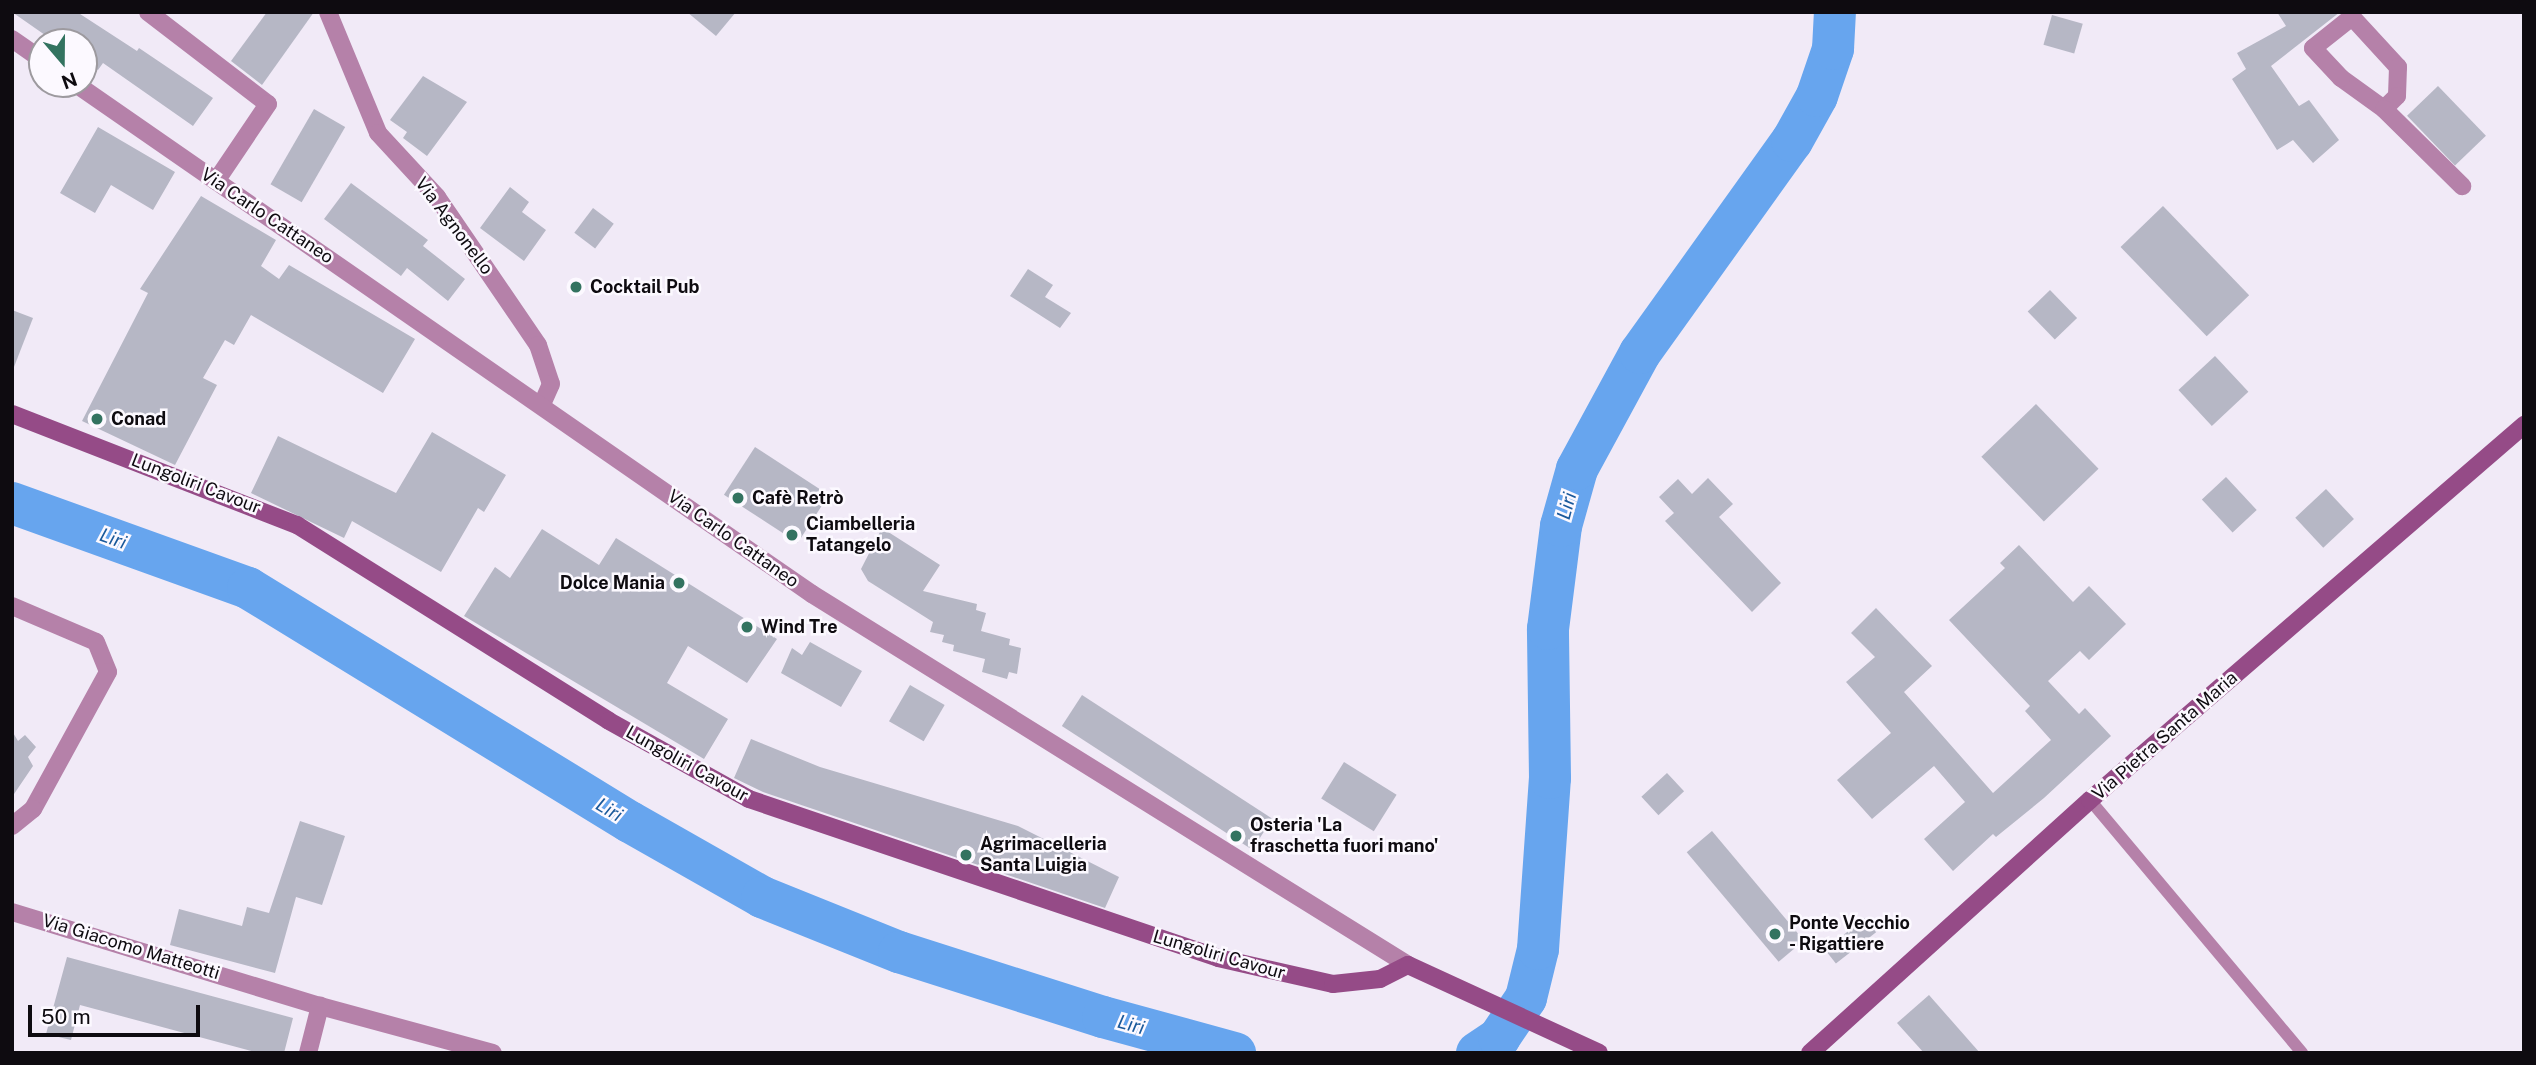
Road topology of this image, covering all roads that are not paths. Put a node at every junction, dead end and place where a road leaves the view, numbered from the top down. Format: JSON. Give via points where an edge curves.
{"nodes":[{"id":1,"x":148,"y":12,"type":"edge"},
{"id":2,"x":328,"y":12,"type":"edge"},
{"id":3,"x":12,"y":39,"type":"edge"},
{"id":4,"x":28,"y":50,"type":"edge"},
{"id":5,"x":96,"y":98,"type":"edge"},
{"id":6,"x":2384,"y":109,"type":"junction"},
{"id":7,"x":216,"y":181,"type":"junction"},
{"id":8,"x":2462,"y":186,"type":"dead end"},
{"id":9,"x":542,"y":404,"type":"junction"},
{"id":10,"x":12,"y":414,"type":"edge"},
{"id":11,"x":2524,"y":425,"type":"edge"},
{"id":12,"x":12,"y":606,"type":"edge"},
{"id":13,"x":2090,"y":800,"type":"junction"},
{"id":14,"x":12,"y":826,"type":"edge"},
{"id":15,"x":12,"y":912,"type":"edge"},
{"id":16,"x":1408,"y":965,"type":"junction"},
{"id":17,"x":320,"y":1006,"type":"junction"},
{"id":18,"x":308,"y":1053,"type":"edge"},
{"id":19,"x":493,"y":1053,"type":"edge"},
{"id":20,"x":1599,"y":1053,"type":"edge"},
{"id":21,"x":1810,"y":1053,"type":"edge"},
{"id":22,"x":2302,"y":1053,"type":"edge"}],
"edges":[{"from":1,"to":7,"type":"street","via":[[268,104]]},
{"from":2,"to":9,"type":"street","name":"Via Agnonello","via":[[378,134],[437,197],[538,345],[551,384]]},
{"from":3,"to":4,"type":"street"},
{"from":5,"to":7,"type":"street","name":"Via Carlo Cattaneo"},
{"from":6,"to":6,"type":"street","via":[[2397,96],[2398,66],[2352,17],[2313,48],[2334,72]]},
{"from":6,"to":8,"type":"street"},
{"from":7,"to":9,"type":"street","name":"Via Carlo Cattaneo"},
{"from":9,"to":16,"type":"street","name":"Via Carlo Cattaneo","via":[[812,594]]},
{"from":10,"to":16,"type":"street","name":"Lungoliri Cavour","via":[[297,525],[609,721],[750,799],[1217,958],[1334,984],[1380,979]]},
{"from":11,"to":13,"type":"street","name":"Via Pietra Santa Maria"},
{"from":12,"to":14,"type":"street","via":[[96,642],[108,672],[33,809]]},
{"from":13,"to":21,"type":"street","name":"Via Pietra Santa Maria"},
{"from":13,"to":22,"type":"lane"},
{"from":15,"to":17,"type":"street","name":"Via Giacomo Matteotti","via":[[66,924]]},
{"from":16,"to":20,"type":"street"},
{"from":17,"to":18,"type":"street"},
{"from":17,"to":19,"type":"street","name":"Via Giacomo Matteotti"}]}
